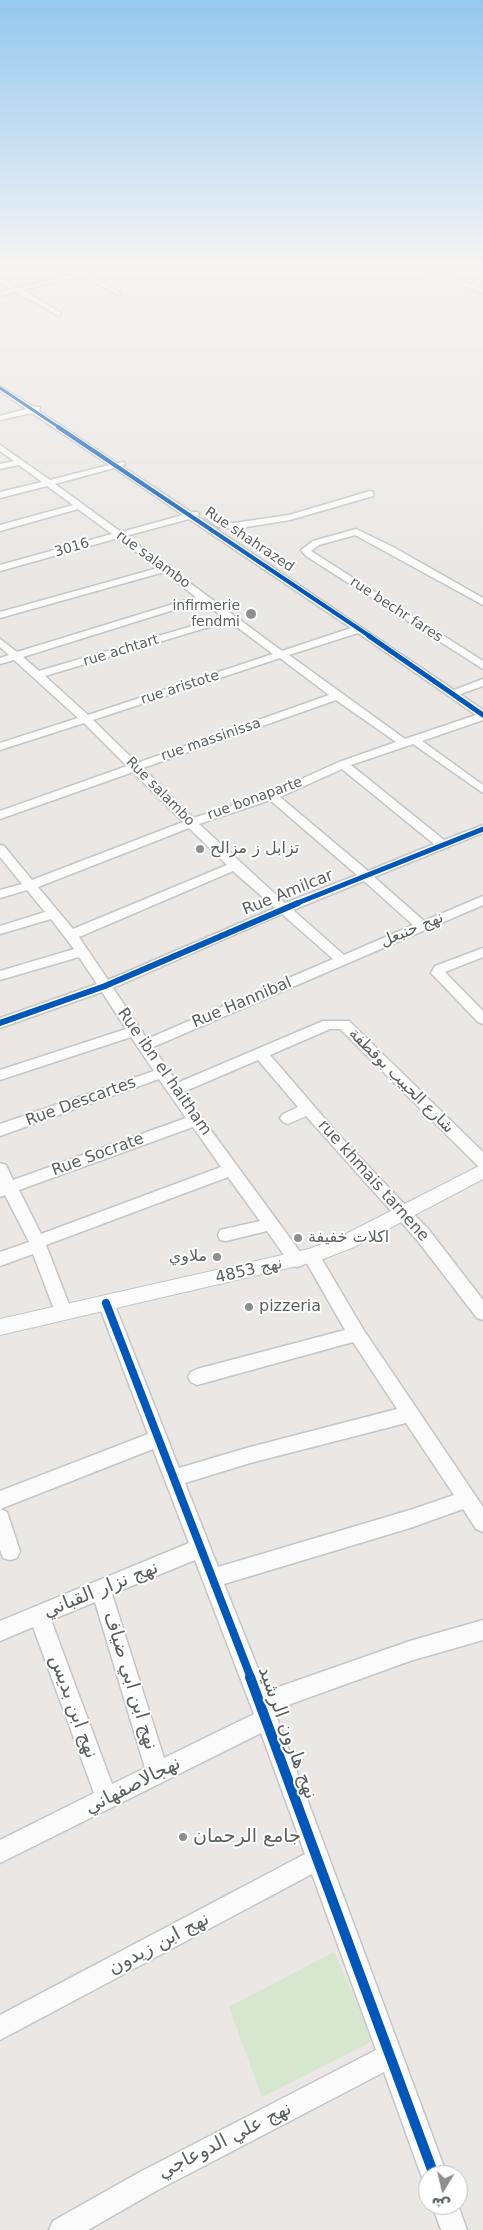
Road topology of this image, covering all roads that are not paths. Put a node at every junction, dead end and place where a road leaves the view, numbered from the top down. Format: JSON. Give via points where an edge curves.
{"nodes":[{"id":1,"x":1,"y":384,"type":"edge"},
{"id":2,"x":44,"y":407,"type":"junction"},
{"id":3,"x":32,"y":410,"type":"junction"},
{"id":4,"x":0,"y":418,"type":"edge"},
{"id":5,"x":0,"y":447,"type":"edge"},
{"id":6,"x":19,"y":462,"type":"junction"},
{"id":7,"x":128,"y":463,"type":"junction"},
{"id":8,"x":116,"y":466,"type":"junction"},
{"id":9,"x":0,"y":467,"type":"edge"},
{"id":10,"x":48,"y":483,"type":"junction"},
{"id":11,"x":370,"y":494,"type":"dead end"},
{"id":12,"x":0,"y":495,"type":"edge"},
{"id":13,"x":79,"y":506,"type":"junction"},
{"id":14,"x":202,"y":512,"type":"junction"},
{"id":15,"x":189,"y":515,"type":"junction"},
{"id":16,"x":0,"y":528,"type":"edge"},
{"id":17,"x":118,"y":534,"type":"junction"},
{"id":18,"x":0,"y":568,"type":"edge"},
{"id":19,"x":165,"y":569,"type":"junction"},
{"id":20,"x":205,"y":597,"type":"junction"},
{"id":21,"x":483,"y":602,"type":"edge"},
{"id":22,"x":0,"y":615,"type":"edge"},
{"id":23,"x":233,"y":617,"type":"junction"},
{"id":24,"x":360,"y":629,"type":"junction"},
{"id":25,"x":0,"y":642,"type":"edge"},
{"id":26,"x":282,"y":655,"type":"junction"},
{"id":27,"x":16,"y":656,"type":"junction"},
{"id":28,"x":0,"y":662,"type":"edge"},
{"id":29,"x":483,"y":666,"type":"edge"},
{"id":30,"x":38,"y":676,"type":"junction"},
{"id":31,"x":483,"y":682,"type":"edge"},
{"id":32,"x":452,"y":694,"type":"junction"},
{"id":33,"x":337,"y":696,"type":"junction"},
{"id":34,"x":483,"y":715,"type":"edge"},
{"id":35,"x":85,"y":718,"type":"junction"},
{"id":36,"x":408,"y":741,"type":"junction"},
{"id":37,"x":0,"y":747,"type":"edge"},
{"id":38,"x":343,"y":764,"type":"junction"},
{"id":39,"x":135,"y":767,"type":"junction"},
{"id":40,"x":483,"y":790,"type":"edge"},
{"id":41,"x":272,"y":796,"type":"junction"},
{"id":42,"x":0,"y":815,"type":"edge"},
{"id":43,"x":191,"y":823,"type":"junction"},
{"id":44,"x":483,"y":829,"type":"edge"},
{"id":45,"x":444,"y":846,"type":"junction"},
{"id":46,"x":1,"y":852,"type":"edge"},
{"id":47,"x":235,"y":866,"type":"junction"},
{"id":48,"x":365,"y":877,"type":"junction"},
{"id":49,"x":29,"y":886,"type":"junction"},
{"id":50,"x":0,"y":894,"type":"edge"},
{"id":51,"x":483,"y":900,"type":"edge"},
{"id":52,"x":283,"y":909,"type":"junction"},
{"id":53,"x":52,"y":914,"type":"junction"},
{"id":54,"x":422,"y":926,"type":"junction"},
{"id":55,"x":0,"y":930,"type":"edge"},
{"id":56,"x":71,"y":935,"type":"junction"},
{"id":57,"x":82,"y":951,"type":"junction"},
{"id":58,"x":483,"y":952,"type":"edge"},
{"id":59,"x":342,"y":960,"type":"junction"},
{"id":60,"x":0,"y":976,"type":"edge"},
{"id":61,"x":105,"y":986,"type":"junction"},
{"id":62,"x":483,"y":1019,"type":"edge"},
{"id":63,"x":0,"y":1023,"type":"edge"},
{"id":64,"x":134,"y":1031,"type":"junction"},
{"id":65,"x":143,"y":1046,"type":"junction"},
{"id":66,"x":259,"y":1052,"type":"junction"},
{"id":67,"x":162,"y":1073,"type":"junction"},
{"id":68,"x":0,"y":1075,"type":"edge"},
{"id":69,"x":174,"y":1090,"type":"junction"},
{"id":70,"x":308,"y":1109,"type":"junction"},
{"id":71,"x":288,"y":1118,"type":"dead end"},
{"id":72,"x":196,"y":1120,"type":"junction"},
{"id":73,"x":0,"y":1130,"type":"edge"},
{"id":74,"x":483,"y":1162,"type":"edge"},
{"id":75,"x":0,"y":1169,"type":"edge"},
{"id":76,"x":233,"y":1169,"type":"junction"},
{"id":77,"x":483,"y":1172,"type":"edge"},
{"id":78,"x":5,"y":1189,"type":"edge"},
{"id":79,"x":403,"y":1213,"type":"junction"},
{"id":80,"x":272,"y":1224,"type":"junction"},
{"id":81,"x":226,"y":1235,"type":"dead end"},
{"id":82,"x":38,"y":1244,"type":"junction"},
{"id":83,"x":304,"y":1258,"type":"junction"},
{"id":84,"x":0,"y":1259,"type":"edge"},
{"id":85,"x":106,"y":1303,"type":"junction"},
{"id":86,"x":63,"y":1312,"type":"junction"},
{"id":87,"x":483,"y":1313,"type":"edge"},
{"id":88,"x":0,"y":1327,"type":"edge"},
{"id":89,"x":356,"y":1334,"type":"junction"},
{"id":90,"x":197,"y":1377,"type":"dead end"},
{"id":91,"x":410,"y":1414,"type":"junction"},
{"id":92,"x":159,"y":1438,"type":"junction"},
{"id":93,"x":175,"y":1478,"type":"junction"},
{"id":94,"x":467,"y":1499,"type":"junction"},
{"id":95,"x":0,"y":1500,"type":"edge"},
{"id":96,"x":0,"y":1518,"type":"edge"},
{"id":97,"x":483,"y":1523,"type":"edge"},
{"id":98,"x":201,"y":1548,"type":"junction"},
{"id":99,"x":10,"y":1551,"type":"dead end"},
{"id":100,"x":212,"y":1578,"type":"junction"},
{"id":101,"x":101,"y":1590,"type":"junction"},
{"id":102,"x":39,"y":1615,"type":"junction"},
{"id":103,"x":483,"y":1630,"type":"edge"},
{"id":104,"x":0,"y":1631,"type":"edge"},
{"id":105,"x":263,"y":1712,"type":"junction"},
{"id":106,"x":158,"y":1773,"type":"junction"},
{"id":107,"x":107,"y":1799,"type":"junction"},
{"id":108,"x":1,"y":1846,"type":"edge"},
{"id":109,"x":318,"y":1859,"type":"junction"},
{"id":110,"x":0,"y":2028,"type":"edge"},
{"id":111,"x":389,"y":2056,"type":"junction"},
{"id":112,"x":430,"y":2165,"type":"edge"},
{"id":113,"x":449,"y":2215,"type":"edge"},
{"id":114,"x":62,"y":2230,"type":"edge"},
{"id":115,"x":454,"y":2230,"type":"edge"}],
"edges":[{"from":1,"to":2,"type":"street"},
{"from":1,"to":3,"type":"street","name":"Rue shahrazed"},
{"from":2,"to":3,"type":"street"},
{"from":2,"to":7,"type":"street"},
{"from":3,"to":4,"type":"street"},
{"from":3,"to":8,"type":"street","name":"Rue shahrazed"},
{"from":5,"to":6,"type":"street","name":"rue salambo"},
{"from":6,"to":9,"type":"street"},
{"from":6,"to":10,"type":"street","name":"rue salambo"},
{"from":7,"to":8,"type":"street"},
{"from":7,"to":14,"type":"street"},
{"from":8,"to":10,"type":"street"},
{"from":8,"to":15,"type":"street","name":"Rue shahrazed"},
{"from":10,"to":12,"type":"street"},
{"from":10,"to":13,"type":"street","name":"rue salambo"},
{"from":11,"to":14,"type":"street","via":[[290,517],[226,527]]},
{"from":13,"to":16,"type":"street"},
{"from":13,"to":17,"type":"street","name":"rue salambo"},
{"from":14,"to":15,"type":"street","name":"3016"},
{"from":15,"to":17,"type":"street","name":"3016"},
{"from":15,"to":24,"type":"street","name":"Rue shahrazed"},
{"from":17,"to":18,"type":"street","name":"3016"},
{"from":17,"to":19,"type":"street","name":"rue salambo"},
{"from":19,"to":20,"type":"street","name":"rue salambo"},
{"from":19,"to":22,"type":"street"},
{"from":20,"to":23,"type":"street","name":"rue salambo"},
{"from":20,"to":27,"type":"street"},
{"from":21,"to":29,"type":"street","name":"rue bechr fares","via":[[356,532],[316,543],[306,550]]},
{"from":23,"to":26,"type":"street","name":"rue salambo"},
{"from":23,"to":30,"type":"street","name":"rue achtart"},
{"from":24,"to":26,"type":"street","name":"rue aristote"},
{"from":24,"to":32,"type":"street","name":"Rue shahrazed"},
{"from":25,"to":27,"type":"street","name":"Rue salambo"},
{"from":26,"to":33,"type":"street","name":"rue salambo"},
{"from":26,"to":35,"type":"street","name":"rue aristote"},
{"from":27,"to":28,"type":"street"},
{"from":27,"to":30,"type":"street","name":"Rue salambo"},
{"from":30,"to":35,"type":"street","name":"Rue salambo"},
{"from":31,"to":32,"type":"street"},
{"from":32,"to":34,"type":"street","name":"Rue shahrazed"},
{"from":33,"to":36,"type":"street","name":"rue salambo"},
{"from":33,"to":39,"type":"street","name":"rue massinissa"},
{"from":34,"to":36,"type":"street","name":"rue bonaparte"},
{"from":35,"to":37,"type":"street","name":"rue aristote"},
{"from":35,"to":39,"type":"street","name":"Rue salambo"},
{"from":36,"to":38,"type":"street","name":"rue bonaparte"},
{"from":36,"to":40,"type":"street","name":"rue salambo"},
{"from":38,"to":41,"type":"street","name":"rue bonaparte"},
{"from":38,"to":45,"type":"street"},
{"from":39,"to":42,"type":"street","name":"rue massinissa"},
{"from":39,"to":43,"type":"street","name":"Rue salambo"},
{"from":41,"to":43,"type":"street","name":"rue bonaparte"},
{"from":41,"to":48,"type":"street","via":[[318,832]]},
{"from":43,"to":47,"type":"street","name":"Rue salambo"},
{"from":43,"to":49,"type":"street","name":"rue bonaparte"},
{"from":44,"to":45,"type":"street","name":"Rue Amilcar"},
{"from":45,"to":48,"type":"street","name":"Rue Amilcar"},
{"from":46,"to":49,"type":"street","name":"Rue ibn el haitham"},
{"from":47,"to":52,"type":"street","name":"Rue salambo"},
{"from":47,"to":56,"type":"street"},
{"from":48,"to":52,"type":"street","name":"Rue Amilcar"},
{"from":48,"to":54,"type":"street"},
{"from":49,"to":50,"type":"street","name":"rue bonaparte"},
{"from":49,"to":53,"type":"street","name":"Rue ibn el haitham"},
{"from":51,"to":54,"type":"street","name":"نهج حنبعل"},
{"from":52,"to":59,"type":"street","name":"Rue salambo"},
{"from":52,"to":61,"type":"street","name":"Rue Amilcar"},
{"from":53,"to":55,"type":"street"},
{"from":53,"to":56,"type":"street","name":"Rue ibn el haitham"},
{"from":54,"to":59,"type":"street","name":"نهج حنبعل"},
{"from":56,"to":57,"type":"street","name":"Rue ibn el haitham"},
{"from":57,"to":60,"type":"street"},
{"from":57,"to":61,"type":"street","name":"Rue ibn el haitham"},
{"from":58,"to":62,"type":"street","via":[[440,969],[438,973]]},
{"from":59,"to":65,"type":"street","name":"Rue Hannibal"},
{"from":61,"to":63,"type":"street","name":"Rue Amilcar"},
{"from":61,"to":64,"type":"street","name":"Rue ibn el haitham"},
{"from":64,"to":65,"type":"street","name":"Rue ibn el haitham"},
{"from":64,"to":68,"type":"street"},
{"from":65,"to":67,"type":"street","name":"Rue ibn el haitham"},
{"from":66,"to":69,"type":"street","name":"شارع الحبيب بوقطفة"},
{"from":66,"to":70,"type":"street","name":"rue khmais tarnene"},
{"from":66,"to":74,"type":"street","name":"شارع الحبيب بوقطفة","via":[[328,1024],[344,1024]]},
{"from":67,"to":69,"type":"street","name":"Rue ibn el haitham"},
{"from":67,"to":73,"type":"street","name":"Rue Descartes"},
{"from":69,"to":72,"type":"street","name":"Rue ibn el haitham"},
{"from":70,"to":71,"type":"street"},
{"from":70,"to":79,"type":"street","name":"rue khmais tarnene"},
{"from":72,"to":76,"type":"street","name":"Rue ibn el haitham"},
{"from":72,"to":78,"type":"street","name":"Rue Socrate"},
{"from":75,"to":78,"type":"street"},
{"from":76,"to":80,"type":"street","name":"Rue ibn el haitham"},
{"from":76,"to":82,"type":"street"},
{"from":77,"to":79,"type":"street","name":"نهج 4853"},
{"from":78,"to":82,"type":"street"},
{"from":79,"to":83,"type":"street","name":"نهج 4853","via":[[347,1242]]},
{"from":79,"to":87,"type":"street","name":"rue khmais tarnene"},
{"from":80,"to":81,"type":"street"},
{"from":80,"to":83,"type":"street","name":"Rue ibn el haitham"},
{"from":82,"to":84,"type":"street"},
{"from":82,"to":86,"type":"street"},
{"from":83,"to":85,"type":"street","name":"نهج 4853"},
{"from":83,"to":89,"type":"street","name":"Rue ibn el haitham"},
{"from":85,"to":86,"type":"street","name":"نهج 4853"},
{"from":85,"to":92,"type":"street","name":"نهج هارون الرشيد"},
{"from":86,"to":88,"type":"street","name":"نهج 4853"},
{"from":89,"to":90,"type":"street"},
{"from":89,"to":91,"type":"street","name":"Rue ibn el haitham"},
{"from":91,"to":93,"type":"street"},
{"from":91,"to":94,"type":"street","name":"Rue ibn el haitham"},
{"from":92,"to":93,"type":"street","name":"نهج هارون الرشيد"},
{"from":92,"to":95,"type":"street"},
{"from":93,"to":98,"type":"street","name":"نهج هارون الرشيد"},
{"from":94,"to":97,"type":"street","name":"Rue ibn el haitham"},
{"from":94,"to":100,"type":"street"},
{"from":96,"to":99,"type":"street"},
{"from":98,"to":100,"type":"street","name":"نهج هارون الرشيد"},
{"from":98,"to":101,"type":"street","name":"نهج نزار القباني"},
{"from":100,"to":105,"type":"street","name":"نهج هارون الرشيد"},
{"from":101,"to":102,"type":"street","name":"نهج نزار القباني"},
{"from":101,"to":106,"type":"street","name":"نهج ابن ابي ضياف"},
{"from":102,"to":104,"type":"street","name":"نهج نزار القباني"},
{"from":102,"to":107,"type":"street","name":"نهج ابن بديس"},
{"from":103,"to":105,"type":"street","name":"نهجالاصفهاني","via":[[410,1651]]},
{"from":105,"to":106,"type":"street","name":"نهجالاصفهاني"},
{"from":105,"to":109,"type":"street","name":"نهج هارون الرشيد"},
{"from":106,"to":107,"type":"street","name":"نهجالاصفهاني"},
{"from":107,"to":108,"type":"street","name":"نهجالاصفهاني"},
{"from":109,"to":110,"type":"street","name":"نهج ابن زيدون"},
{"from":109,"to":111,"type":"street","name":"نهج هارون الرشيد"},
{"from":111,"to":112,"type":"street","name":"نهج هارون الرشيد"},
{"from":111,"to":114,"type":"street","name":"نهج علي الدوعاجي"},
{"from":113,"to":115,"type":"street"}]}
